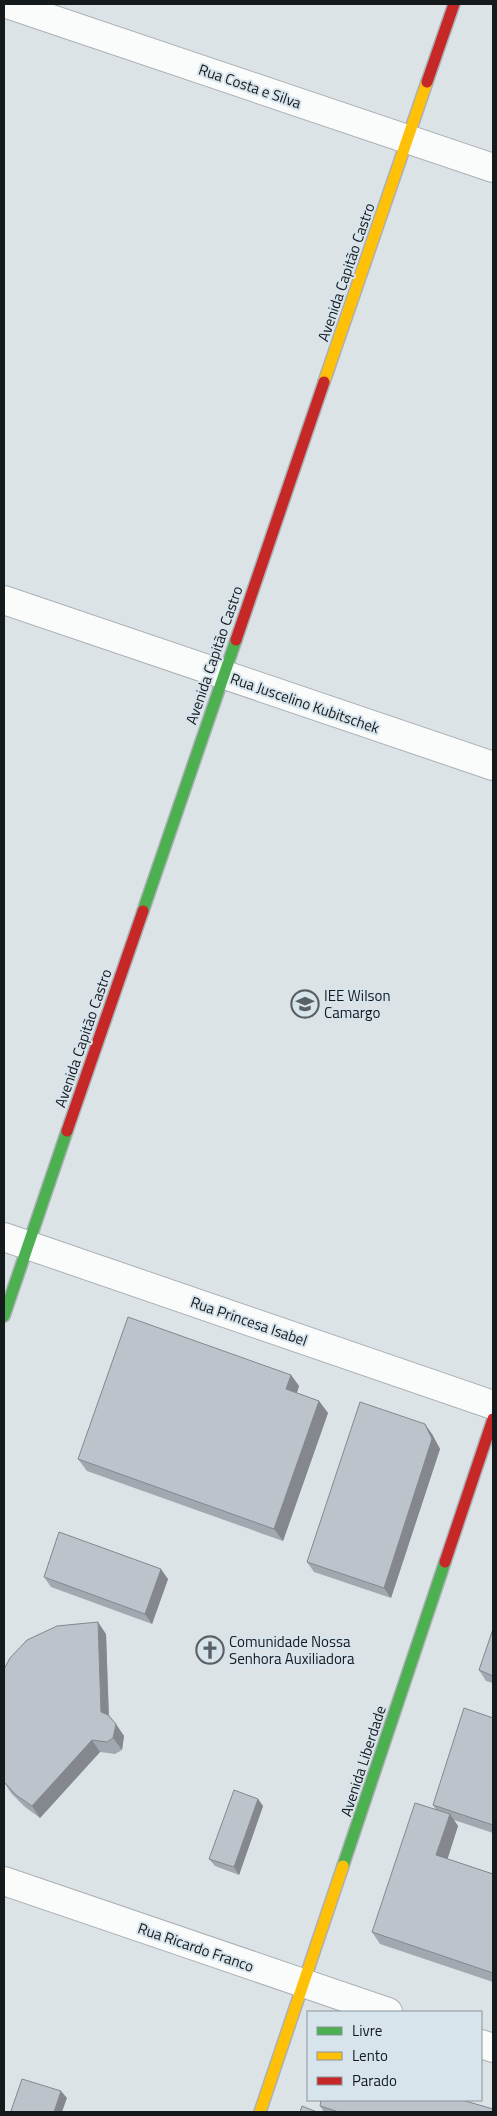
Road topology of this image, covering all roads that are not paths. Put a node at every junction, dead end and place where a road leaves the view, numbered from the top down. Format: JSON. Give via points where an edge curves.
{"nodes":[{"id":1,"x":7,"y":4,"type":"edge"},
{"id":2,"x":454,"y":4,"type":"edge"},
{"id":3,"x":407,"y":139,"type":"junction"},
{"id":4,"x":493,"y":168,"type":"edge"},
{"id":5,"x":4,"y":600,"type":"edge"},
{"id":6,"x":223,"y":675,"type":"junction"},
{"id":7,"x":493,"y":766,"type":"edge"},
{"id":8,"x":16,"y":1241,"type":"edge"},
{"id":9,"x":4,"y":1316,"type":"edge"},
{"id":10,"x":493,"y":1405,"type":"edge"},
{"id":11,"x":493,"y":1419,"type":"edge"},
{"id":12,"x":4,"y":1881,"type":"edge"},
{"id":13,"x":305,"y":1984,"type":"junction"},
{"id":14,"x":385,"y":2011,"type":"edge"},
{"id":15,"x":260,"y":2112,"type":"edge"}],
"edges":[{"from":1,"to":3,"type":"street","name":"Rua Costa e Silva"},
{"from":2,"to":3,"type":"street","name":"Avenida Capitão Castro"},
{"from":3,"to":4,"type":"street","name":"Rua Costa e Silva"},
{"from":3,"to":6,"type":"street","name":"Avenida Capitão Castro"},
{"from":5,"to":6,"type":"street","name":"Rua Juscelino Kubitschek"},
{"from":6,"to":7,"type":"street","name":"Rua Juscelino Kubitschek"},
{"from":6,"to":8,"type":"street","name":"Avenida Capitão Castro"},
{"from":8,"to":9,"type":"street","name":"Avenida Capitão Castro"},
{"from":8,"to":10,"type":"street","name":"Rua Princesa Isabel"},
{"from":11,"to":13,"type":"street","name":"Avenida Liberdade"},
{"from":12,"to":13,"type":"street","name":"Rua Ricardo Franco"},
{"from":13,"to":14,"type":"street","name":"Rua Ricardo Franco"},
{"from":13,"to":15,"type":"street","name":"Avenida Liberdade"}]}
